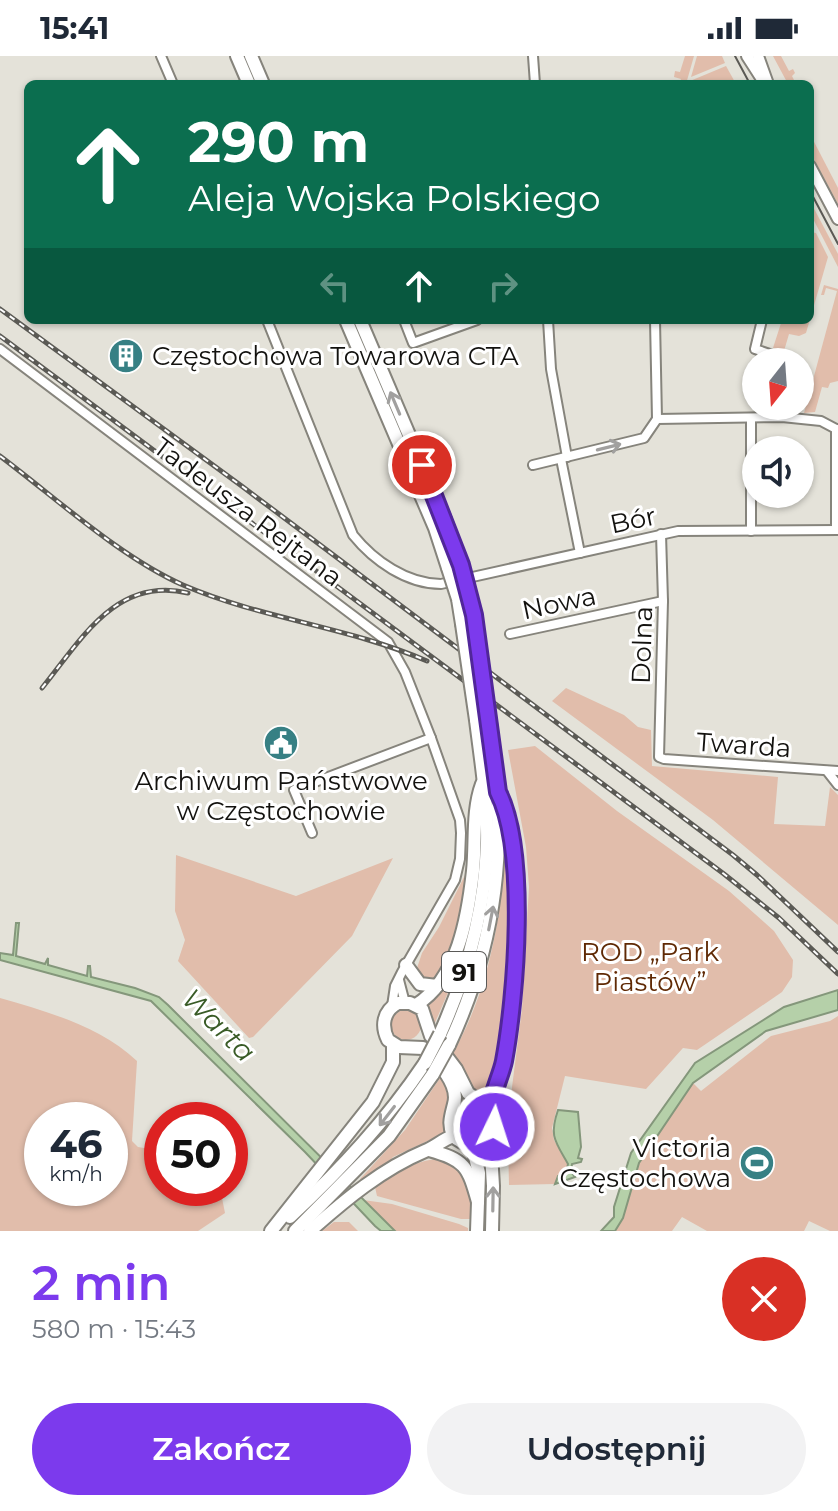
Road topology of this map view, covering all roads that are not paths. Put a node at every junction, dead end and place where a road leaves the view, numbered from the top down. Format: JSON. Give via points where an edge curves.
{"nodes":[{"id":1,"x":161,"y":56,"type":"edge"},
{"id":2,"x":237,"y":56,"type":"edge"},
{"id":3,"x":251,"y":56,"type":"edge"},
{"id":4,"x":533,"y":56,"type":"edge"},
{"id":5,"x":747,"y":56,"type":"edge"},
{"id":6,"x":758,"y":56,"type":"edge"},
{"id":7,"x":171,"y":80,"type":"edge"},
{"id":8,"x":247,"y":80,"type":"edge"},
{"id":9,"x":261,"y":80,"type":"edge"},
{"id":10,"x":535,"y":80,"type":"edge"},
{"id":11,"x":763,"y":80,"type":"edge"},
{"id":12,"x":765,"y":80,"type":"edge"},
{"id":13,"x":814,"y":174,"type":"edge"},
{"id":14,"x":838,"y":219,"type":"edge"},
{"id":15,"x":269,"y":324,"type":"edge"},
{"id":16,"x":348,"y":324,"type":"edge"},
{"id":17,"x":362,"y":324,"type":"edge"},
{"id":18,"x":406,"y":324,"type":"edge"},
{"id":19,"x":465,"y":324,"type":"edge"},
{"id":20,"x":548,"y":324,"type":"edge"},
{"id":21,"x":655,"y":324,"type":"edge"},
{"id":22,"x":761,"y":324,"type":"edge"},
{"id":23,"x":755,"y":348,"type":"edge"},
{"id":24,"x":0,"y":349,"type":"edge"},
{"id":25,"x":742,"y":418,"type":"edge"},
{"id":26,"x":657,"y":419,"type":"junction"},
{"id":27,"x":751,"y":420,"type":"edge"},
{"id":28,"x":811,"y":420,"type":"edge"},
{"id":29,"x":837,"y":430,"type":"edge"},
{"id":30,"x":564,"y":458,"type":"junction"},
{"id":31,"x":533,"y":465,"type":"dead end"},
{"id":32,"x":837,"y":530,"type":"edge"},
{"id":33,"x":751,"y":531,"type":"junction"},
{"id":34,"x":661,"y":534,"type":"junction"},
{"id":35,"x":580,"y":553,"type":"junction"},
{"id":36,"x":455,"y":566,"type":"junction"},
{"id":37,"x":464,"y":597,"type":"junction"},
{"id":38,"x":663,"y":601,"type":"junction"},
{"id":39,"x":510,"y":634,"type":"dead end"},
{"id":40,"x":431,"y":738,"type":"junction"},
{"id":41,"x":659,"y":757,"type":"joint"},
{"id":42,"x":827,"y":771,"type":"junction"},
{"id":43,"x":838,"y":771,"type":"edge"},
{"id":44,"x":484,"y":781,"type":"junction"},
{"id":45,"x":838,"y":785,"type":"edge"},
{"id":46,"x":498,"y":792,"type":"junction"},
{"id":47,"x":312,"y":833,"type":"dead end"},
{"id":48,"x":406,"y":965,"type":"junction"},
{"id":49,"x":399,"y":980,"type":"junction"},
{"id":50,"x":437,"y":986,"type":"junction"},
{"id":51,"x":405,"y":1005,"type":"junction"},
{"id":52,"x":393,"y":1044,"type":"junction"},
{"id":53,"x":429,"y":1069,"type":"junction"},
{"id":54,"x":491,"y":1110,"type":"junction"},
{"id":55,"x":453,"y":1136,"type":"junction"},
{"id":56,"x":490,"y":1136,"type":"junction"},
{"id":57,"x":472,"y":1145,"type":"junction"},
{"id":58,"x":429,"y":1150,"type":"junction"},
{"id":59,"x":325,"y":1192,"type":"junction"},
{"id":60,"x":478,"y":1202,"type":"junction"},
{"id":61,"x":273,"y":1231,"type":"edge"},
{"id":62,"x":295,"y":1231,"type":"edge"},
{"id":63,"x":310,"y":1231,"type":"edge"},
{"id":64,"x":477,"y":1231,"type":"edge"},
{"id":65,"x":492,"y":1231,"type":"edge"}],
"edges":[{"from":1,"to":7,"type":"street"},
{"from":2,"to":8,"type":"main road"},
{"from":3,"to":9,"type":"main road"},
{"from":4,"to":10,"type":"street"},
{"from":5,"to":11,"type":"street"},
{"from":6,"to":12,"type":"street"},
{"from":13,"to":14,"type":"street"},
{"from":15,"to":35,"type":"street","name":"Bór","via":[[353,535],[370,553],[425,584]]},
{"from":16,"to":36,"type":"main road","number":"91"},
{"from":36,"to":17,"type":"main road","number":"91","one_way":true,"via":[[444,517]]},
{"from":18,"to":19,"type":"street","via":[[413,343]]},
{"from":20,"to":30,"type":"street"},
{"from":21,"to":26,"type":"street"},
{"from":22,"to":23,"type":"street"},
{"from":24,"to":40,"type":"street","name":"Tadeusza Rejtana","via":[[388,642]]},
{"from":25,"to":26,"type":"street"},
{"from":30,"to":26,"type":"street","one_way":true,"via":[[644,438]]},
{"from":27,"to":33,"type":"street"},
{"from":28,"to":29,"type":"street"},
{"from":29,"to":32,"type":"street"},
{"from":30,"to":31,"type":"street"},
{"from":30,"to":35,"type":"street"},
{"from":32,"to":33,"type":"street","name":"Bór"},
{"from":33,"to":34,"type":"street","name":"Bór"},
{"from":34,"to":35,"type":"street","name":"Bór"},
{"from":34,"to":38,"type":"street","name":"Dolna"},
{"from":36,"to":37,"type":"main road","number":"91","bridge":true},
{"from":37,"to":44,"type":"main road","number":"91","bridge":true,"via":[[462,624]]},
{"from":37,"to":46,"type":"main road","number":"91","bridge":true,"via":[[477,632]]},
{"from":38,"to":39,"type":"street","name":"Nowa"},
{"from":38,"to":41,"type":"street","name":"Dolna"},
{"from":40,"to":47,"type":"street","via":[[294,790]]},
{"from":40,"to":48,"type":"street","name":"Tadeusza Rejtana","via":[[460,820],[462,846],[450,892]]},
{"from":41,"to":42,"type":"street","name":"Twarda"},
{"from":42,"to":43,"type":"street","name":"Twarda"},
{"from":42,"to":45,"type":"street","name":"Twarda"},
{"from":44,"to":50,"type":"main road","via":[[476,800],[466,914],[452,960]]},
{"from":44,"to":53,"type":"main road","number":"91","bridge":true,"via":[[487,842],[480,907],[462,981]]},
{"from":53,"to":46,"type":"main road","number":"91","one_way":true,"bridge":true,"via":[[449,1045],[471,996],[493,917],[500,845]]},
{"from":46,"to":54,"type":"main road","via":[[507,810],[516,902],[505,1051]]},
{"from":48,"to":49,"type":"street","name":"Tadeusza Rejtana"},
{"from":48,"to":50,"type":"main road","via":[[420,984]]},
{"from":49,"to":51,"type":"street"},
{"from":49,"to":51,"type":"street","name":"Tadeusza Rejtana","via":[[395,986]]},
{"from":50,"to":51,"type":"main road","via":[[431,995]]},
{"from":51,"to":52,"type":"main road","via":[[386,1016],[383,1027]]},
{"from":51,"to":54,"type":"main road","via":[[425,1014],[431,1036],[468,1093]]},
{"from":52,"to":55,"type":"main road","via":[[423,1048],[449,1078],[455,1098],[449,1118]]},
{"from":52,"to":59,"type":"main road","via":[[393,1062],[381,1088],[332,1154]]},
{"from":53,"to":59,"type":"main road","number":"91"},
{"from":54,"to":56,"type":"main road"},
{"from":55,"to":57,"type":"main road"},
{"from":55,"to":58,"type":"main road"},
{"from":56,"to":57,"type":"main road"},
{"from":65,"to":56,"type":"main road","one_way":true},
{"from":57,"to":60,"type":"main road","via":[[479,1173]]},
{"from":58,"to":59,"type":"main road","via":[[365,1186]]},
{"from":58,"to":60,"type":"main road","via":[[465,1166]]},
{"from":59,"to":61,"type":"main road","number":"91"},
{"from":59,"to":62,"type":"main road","number":"91"},
{"from":59,"to":63,"type":"main road"},
{"from":60,"to":64,"type":"main road"}]}
